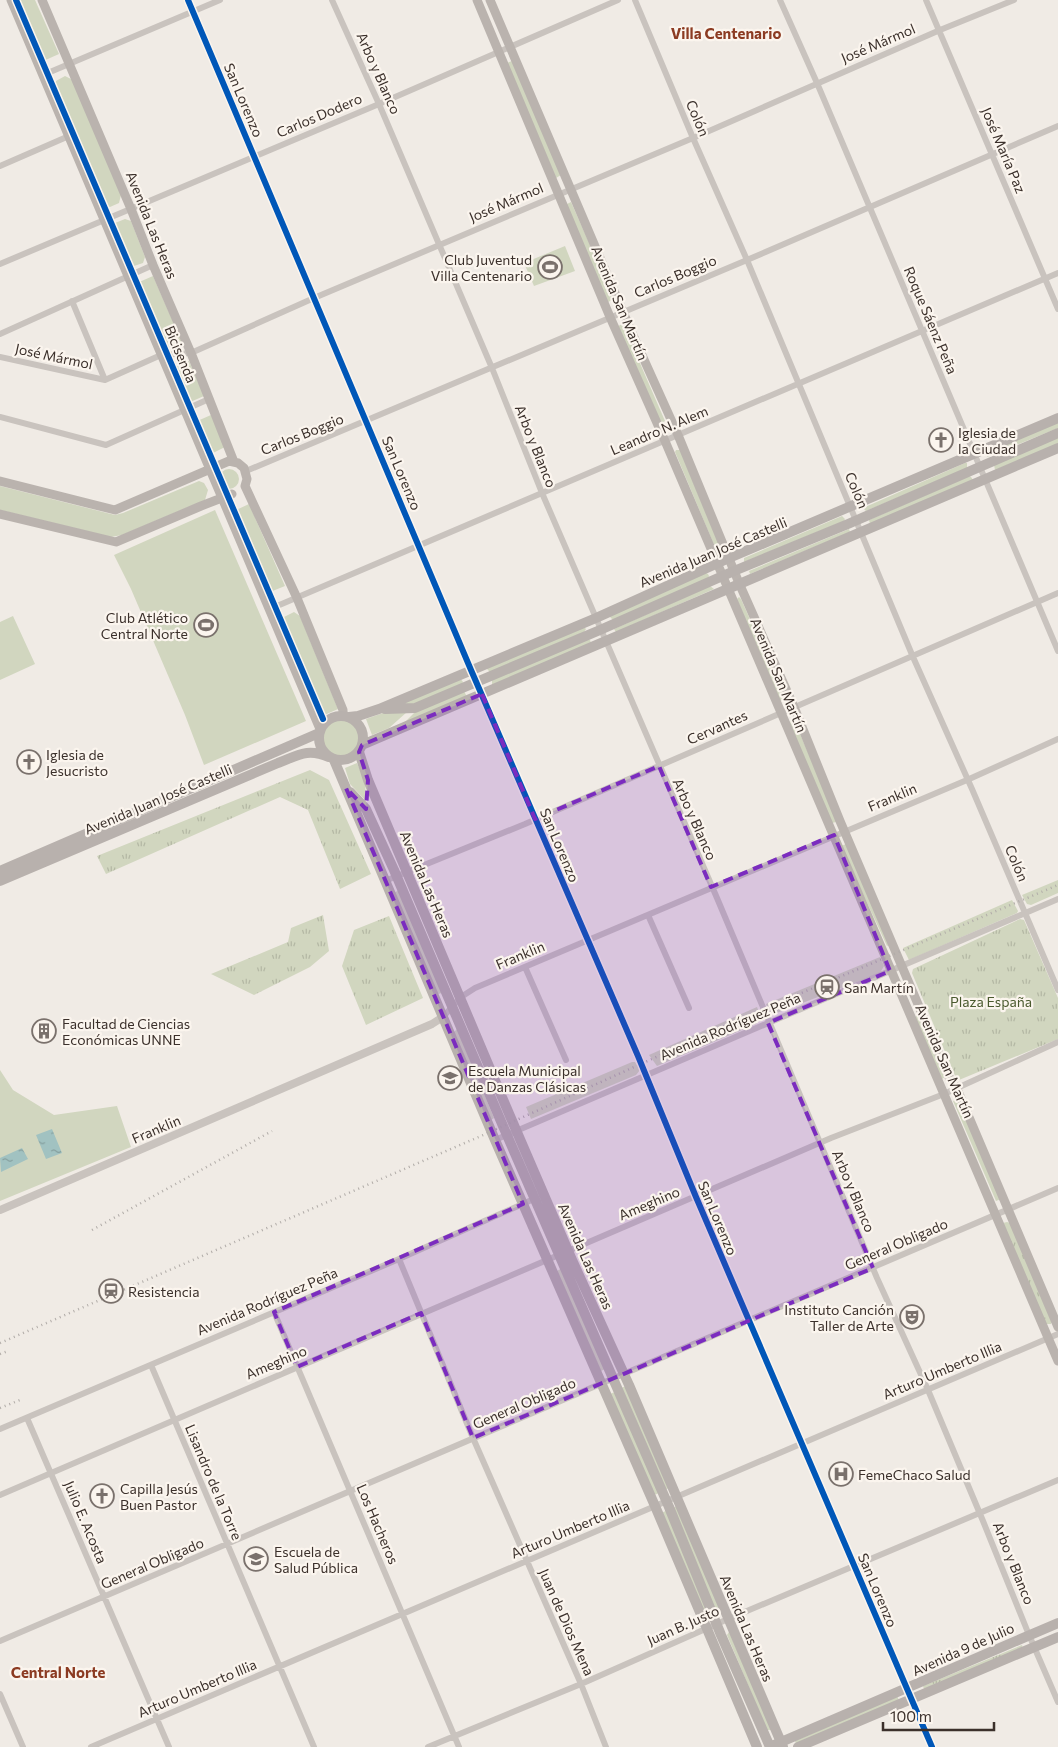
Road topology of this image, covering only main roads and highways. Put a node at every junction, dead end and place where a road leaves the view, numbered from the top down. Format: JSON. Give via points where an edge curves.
{"nodes":[{"id":1,"x":11,"y":0,"type":"edge"},
{"id":2,"x":42,"y":0,"type":"edge"},
{"id":3,"x":477,"y":0,"type":"edge"},
{"id":4,"x":490,"y":0,"type":"edge"},
{"id":5,"x":1058,"y":418,"type":"edge"},
{"id":6,"x":1058,"y":433,"type":"edge"},
{"id":7,"x":1058,"y":448,"type":"edge"},
{"id":8,"x":220,"y":466,"type":"junction"},
{"id":9,"x":240,"y":466,"type":"junction"},
{"id":10,"x":210,"y":470,"type":"junction"},
{"id":11,"x":214,"y":480,"type":"junction"},
{"id":12,"x":0,"y":481,"type":"edge"},
{"id":13,"x":245,"y":486,"type":"junction"},
{"id":14,"x":218,"y":489,"type":"junction"},
{"id":15,"x":232,"y":494,"type":"junction"},
{"id":16,"x":222,"y":498,"type":"junction"},
{"id":17,"x":0,"y":514,"type":"edge"},
{"id":18,"x":729,"y":558,"type":"junction"},
{"id":19,"x":717,"y":564,"type":"junction"},
{"id":20,"x":734,"y":571,"type":"junction"},
{"id":21,"x":722,"y":576,"type":"junction"},
{"id":22,"x":739,"y":583,"type":"junction"},
{"id":23,"x":727,"y":588,"type":"junction"},
{"id":24,"x":415,"y":708,"type":"junction"},
{"id":25,"x":379,"y":710,"type":"junction"},
{"id":26,"x":346,"y":716,"type":"junction"},
{"id":27,"x":320,"y":731,"type":"junction"},
{"id":28,"x":387,"y":733,"type":"junction"},
{"id":29,"x":361,"y":748,"type":"junction"},
{"id":30,"x":332,"y":759,"type":"junction"},
{"id":31,"x":368,"y":780,"type":"junction"},
{"id":32,"x":346,"y":788,"type":"junction"},
{"id":33,"x":366,"y":809,"type":"junction"},
{"id":34,"x":0,"y":871,"type":"edge"},
{"id":35,"x":0,"y":881,"type":"edge"},
{"id":36,"x":919,"y":1007,"type":"junction"},
{"id":37,"x":908,"y":1012,"type":"junction"},
{"id":38,"x":512,"y":1133,"type":"junction"},
{"id":39,"x":564,"y":1253,"type":"junction"},
{"id":40,"x":1058,"y":1328,"type":"edge"},
{"id":41,"x":1058,"y":1361,"type":"edge"},
{"id":42,"x":1058,"y":1623,"type":"edge"},
{"id":43,"x":1058,"y":1637,"type":"edge"},
{"id":44,"x":782,"y":1745,"type":"edge"},
{"id":45,"x":756,"y":1747,"type":"edge"},
{"id":46,"x":770,"y":1747,"type":"edge"},
{"id":47,"x":798,"y":1747,"type":"edge"}],
"edges":[{"from":1,"to":10,"type":"main road"},
{"from":2,"to":9,"type":"main road","name":"Avenida Las Heras"},
{"from":3,"to":19,"type":"main road","name":"Avenida San Martín"},
{"from":4,"to":18,"type":"main road","name":"Avenida San Martín"},
{"from":5,"to":18,"type":"main road","name":"Avenida Juan José Castelli"},
{"from":6,"to":20,"type":"main road","name":"Avenida Juan José Castelli"},
{"from":7,"to":22,"type":"main road","name":"Avenida Juan José Castelli"},
{"from":8,"to":9,"type":"main road","via":[[225,463]]},
{"from":8,"to":10,"type":"main road"},
{"from":8,"to":11,"type":"main road"},
{"from":9,"to":13,"type":"main road","name":"Avenida Las Heras","via":[[247,479]]},
{"from":10,"to":11,"type":"main road"},
{"from":10,"to":12,"type":"main road","via":[[116,510]]},
{"from":11,"to":14,"type":"main road"},
{"from":13,"to":15,"type":"main road"},
{"from":13,"to":26,"type":"main road","name":"Avenida Las Heras","via":[[297,598]]},
{"from":14,"to":15,"type":"main road"},
{"from":14,"to":16,"type":"main road"},
{"from":15,"to":16,"type":"main road"},
{"from":16,"to":17,"type":"main road","via":[[116,542]]},
{"from":16,"to":27,"type":"main road"},
{"from":18,"to":19,"type":"main road","name":"Avenida Juan José Castelli"},
{"from":18,"to":20,"type":"main road","name":"Avenida San Martín"},
{"from":19,"to":21,"type":"main road","name":"Avenida San Martín"},
{"from":19,"to":25,"type":"main road","name":"Avenida Juan José Castelli"},
{"from":20,"to":21,"type":"main road","name":"Avenida Juan José Castelli"},
{"from":20,"to":22,"type":"main road","name":"Avenida San Martín"},
{"from":21,"to":23,"type":"main road","name":"Avenida San Martín"},
{"from":21,"to":24,"type":"main road","name":"Avenida Juan José Castelli"},
{"from":22,"to":23,"type":"main road","name":"Avenida Juan José Castelli"},
{"from":22,"to":36,"type":"main road","name":"Avenida San Martín"},
{"from":23,"to":28,"type":"main road","name":"Avenida Juan José Castelli"},
{"from":23,"to":37,"type":"main road","name":"Avenida San Martín"},
{"from":24,"to":25,"type":"main road","name":"Avenida Juan José Castelli"},
{"from":24,"to":28,"type":"main road","name":"Avenida Juan José Castelli"},
{"from":25,"to":26,"type":"main road","name":"Avenida Juan José Castelli"},
{"from":26,"to":27,"type":"main road","via":[[332,717]]},
{"from":26,"to":29,"type":"main road","via":[[361,728]]},
{"from":27,"to":30,"type":"main road","via":[[320,747]]},
{"from":27,"to":34,"type":"main road","name":"Avenida Juan José Castelli"},
{"from":28,"to":29,"type":"main road","name":"Avenida Juan José Castelli"},
{"from":29,"to":30,"type":"main road","via":[[348,760]]},
{"from":29,"to":31,"type":"main road","name":"Avenida Las Heras"},
{"from":30,"to":32,"type":"main road","name":"Avenida Las Heras"},
{"from":30,"to":35,"type":"main road","name":"Avenida Juan José Castelli","via":[[316,752],[305,752]]},
{"from":31,"to":33,"type":"main road","name":"Avenida Las Heras"},
{"from":31,"to":38,"type":"main road","name":"Avenida Las Heras","via":[[461,997]]},
{"from":32,"to":33,"type":"main road","name":"Avenida Las Heras"},
{"from":32,"to":45,"type":"main road","name":"Avenida Las Heras"},
{"from":33,"to":38,"type":"main road","name":"Avenida Las Heras"},
{"from":36,"to":37,"type":"main road"},
{"from":36,"to":40,"type":"main road","name":"Avenida San Martín"},
{"from":37,"to":41,"type":"main road","name":"Avenida San Martín"},
{"from":38,"to":39,"type":"main road","name":"Avenida Las Heras"},
{"from":39,"to":44,"type":"main road","name":"Avenida Las Heras","via":[[624,1374]]},
{"from":39,"to":46,"type":"main road","name":"Avenida Las Heras","via":[[612,1379]]},
{"from":42,"to":44,"type":"main road","name":"Avenida 9 de Julio"},
{"from":43,"to":47,"type":"main road","name":"Avenida 9 de Julio"},
{"from":44,"to":46,"type":"main road","name":"Avenida 9 de Julio"}]}
